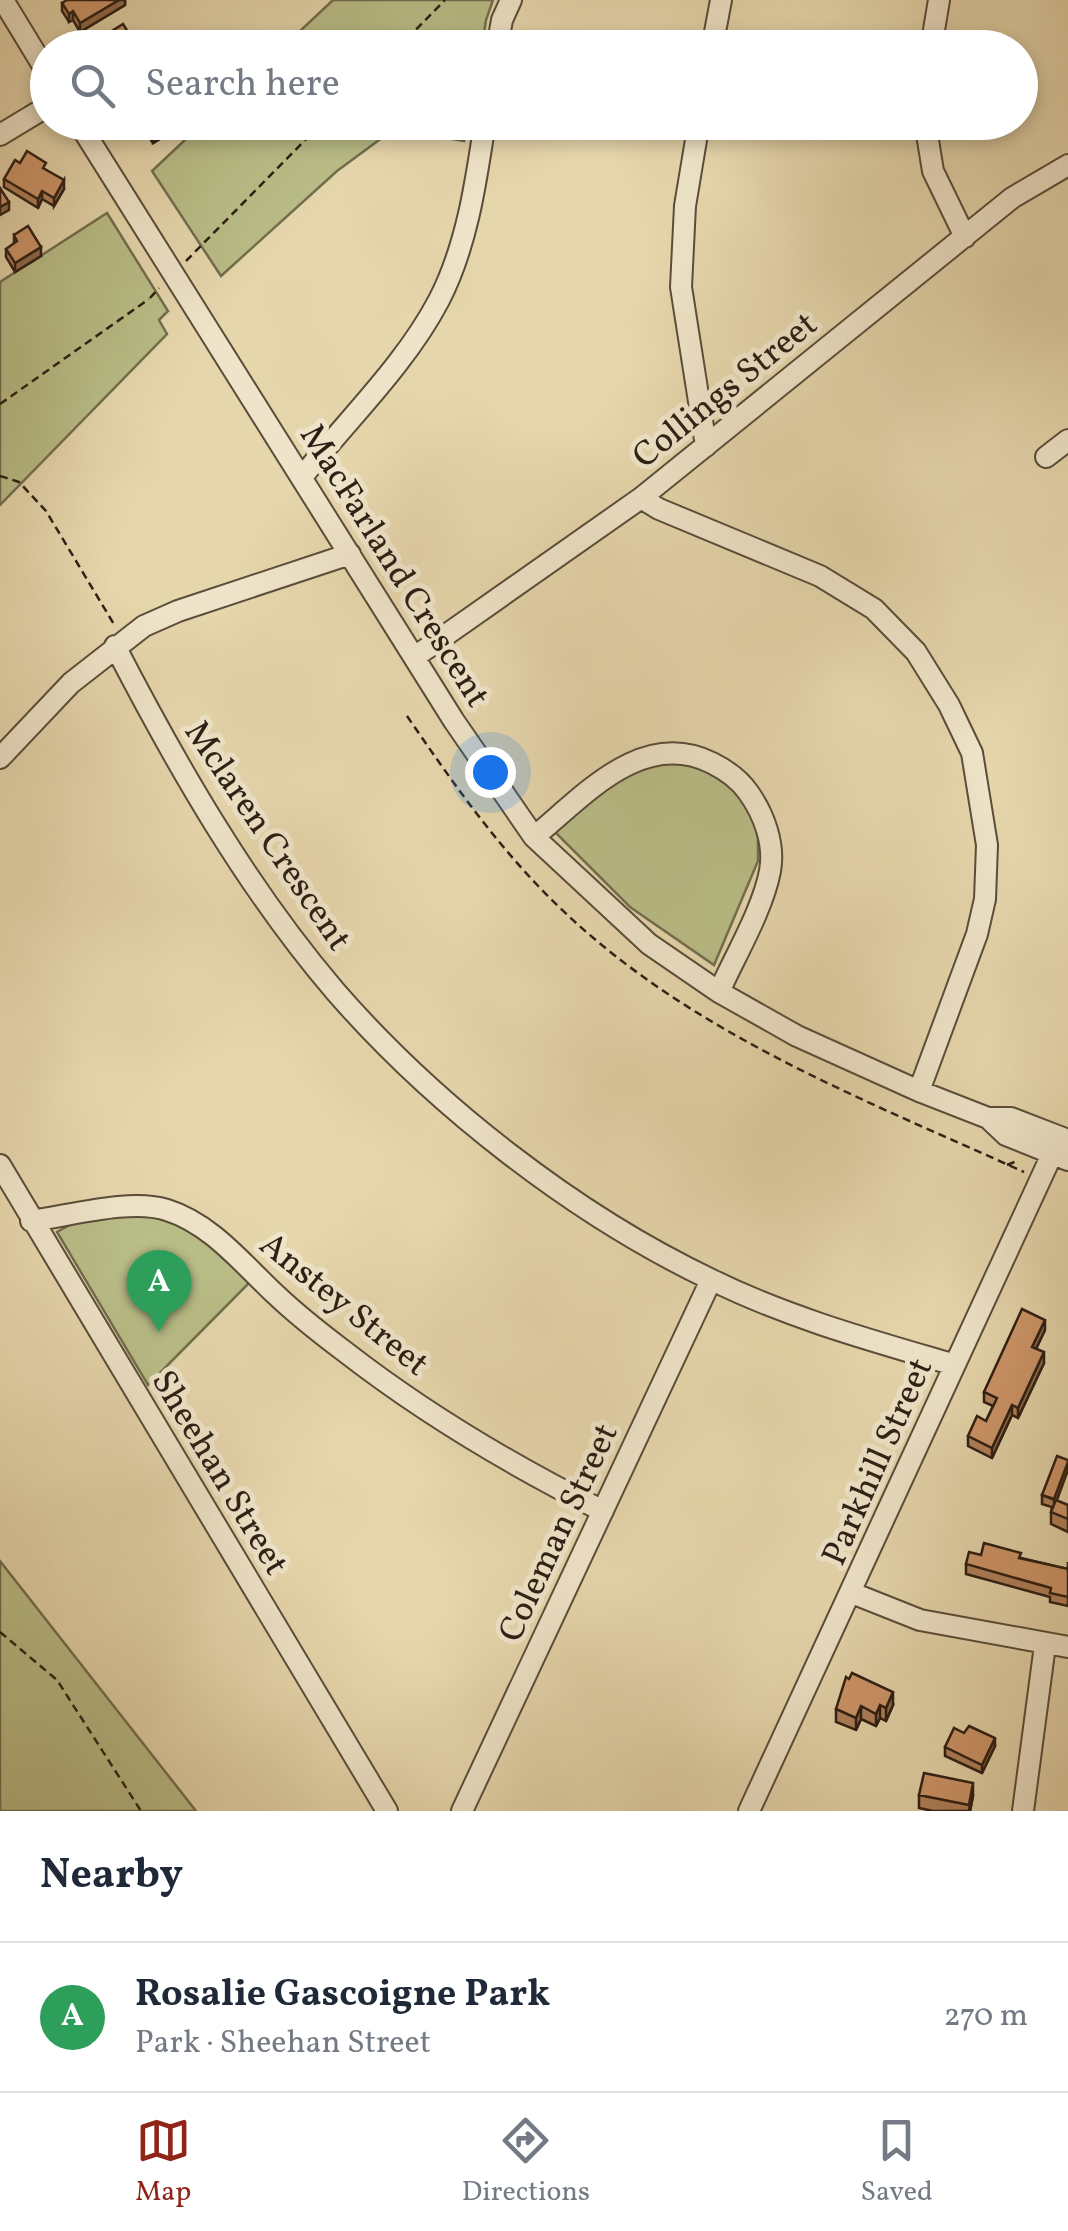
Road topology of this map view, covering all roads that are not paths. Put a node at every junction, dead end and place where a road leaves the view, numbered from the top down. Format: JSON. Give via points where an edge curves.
{"nodes":[{"id":1,"x":511,"y":0,"type":"edge"},
{"id":2,"x":720,"y":0,"type":"edge"},
{"id":3,"x":939,"y":0,"type":"edge"},
{"id":4,"x":6,"y":1,"type":"edge"},
{"id":5,"x":500,"y":30,"type":"edge"},
{"id":6,"x":715,"y":30,"type":"edge"},
{"id":7,"x":934,"y":30,"type":"edge"},
{"id":8,"x":30,"y":43,"type":"edge"},
{"id":9,"x":30,"y":117,"type":"edge"},
{"id":10,"x":0,"y":135,"type":"edge"},
{"id":11,"x":89,"y":140,"type":"edge"},
{"id":12,"x":482,"y":140,"type":"edge"},
{"id":13,"x":696,"y":140,"type":"edge"},
{"id":14,"x":928,"y":140,"type":"edge"},
{"id":15,"x":1068,"y":165,"type":"edge"},
{"id":16,"x":964,"y":237,"type":"junction"},
{"id":17,"x":1068,"y":440,"type":"edge"},
{"id":18,"x":706,"y":446,"type":"junction"},
{"id":19,"x":1046,"y":457,"type":"dead end"},
{"id":20,"x":303,"y":476,"type":"junction"},
{"id":21,"x":641,"y":498,"type":"junction"},
{"id":22,"x":350,"y":554,"type":"junction"},
{"id":23,"x":119,"y":643,"type":"junction"},
{"id":24,"x":416,"y":656,"type":"junction"},
{"id":25,"x":0,"y":758,"type":"edge"},
{"id":26,"x":534,"y":837,"type":"junction"},
{"id":27,"x":719,"y":992,"type":"junction"},
{"id":28,"x":919,"y":1091,"type":"junction"},
{"id":29,"x":1062,"y":1148,"type":"edge"},
{"id":30,"x":0,"y":1165,"type":"edge"},
{"id":31,"x":32,"y":1221,"type":"junction"},
{"id":32,"x":711,"y":1280,"type":"junction"},
{"id":33,"x":955,"y":1365,"type":"junction"},
{"id":34,"x":603,"y":1511,"type":"junction"},
{"id":35,"x":852,"y":1593,"type":"junction"},
{"id":36,"x":1046,"y":1645,"type":"junction"},
{"id":37,"x":1068,"y":1647,"type":"edge"},
{"id":38,"x":388,"y":1811,"type":"edge"},
{"id":39,"x":462,"y":1811,"type":"edge"},
{"id":40,"x":749,"y":1811,"type":"edge"},
{"id":41,"x":1023,"y":1811,"type":"edge"}],
"edges":[{"from":1,"to":5,"type":"street"},
{"from":2,"to":6,"type":"street"},
{"from":3,"to":7,"type":"street"},
{"from":4,"to":8,"type":"street"},
{"from":9,"to":10,"type":"street"},
{"from":11,"to":20,"type":"street","name":"MacFarland Crescent"},
{"from":12,"to":20,"type":"street","via":[[459,248],[439,300],[406,352]]},
{"from":13,"to":18,"type":"street","via":[[681,287]]},
{"from":14,"to":16,"type":"street","via":[[933,171]]},
{"from":15,"to":16,"type":"street","name":"Collings Street"},
{"from":16,"to":18,"type":"street","name":"Collings Street"},
{"from":17,"to":19,"type":"street"},
{"from":18,"to":21,"type":"street","name":"Collings Street"},
{"from":20,"to":22,"type":"street","name":"MacFarland Crescent"},
{"from":21,"to":24,"type":"street","name":"Collings Street"},
{"from":21,"to":28,"type":"street","via":[[820,576],[874,610],[916,652],[957,721],[972,753],[979,796],[985,899]]},
{"from":22,"to":23,"type":"street","via":[[178,612]]},
{"from":22,"to":24,"type":"street","name":"MacFarland Crescent"},
{"from":23,"to":25,"type":"street","via":[[70,683]]},
{"from":23,"to":32,"type":"street","name":"Mclaren Crescent","via":[[156,724],[213,818],[335,991],[413,1072],[506,1151],[590,1210]]},
{"from":24,"to":26,"type":"street","name":"MacFarland Crescent"},
{"from":26,"to":27,"type":"street","name":"MacFarland Crescent","via":[[649,944]]},
{"from":26,"to":27,"type":"street","via":[[612,772],[642,757],[670,752],[726,770],[763,814],[770,871]]},
{"from":27,"to":28,"type":"street","name":"MacFarland Crescent"},
{"from":28,"to":29,"type":"street","name":"MacFarland Crescent","via":[[988,1118],[1011,1118]]},
{"from":29,"to":33,"type":"street","name":"Parkhill Street"},
{"from":30,"to":31,"type":"street","name":"Sheehan Street"},
{"from":31,"to":34,"type":"street","name":"Anstey Street","via":[[133,1206],[191,1219],[400,1392],[463,1435]]},
{"from":31,"to":38,"type":"street","name":"Sheehan Street"},
{"from":32,"to":33,"type":"street","name":"Mclaren Crescent","via":[[785,1312]]},
{"from":32,"to":34,"type":"street","name":"Coleman Street"},
{"from":33,"to":35,"type":"street","name":"Parkhill Street"},
{"from":34,"to":39,"type":"street","name":"Coleman Street"},
{"from":35,"to":36,"type":"street","via":[[920,1620]]},
{"from":35,"to":40,"type":"street","name":"Parkhill Street"},
{"from":36,"to":37,"type":"street"},
{"from":36,"to":41,"type":"street"}]}
